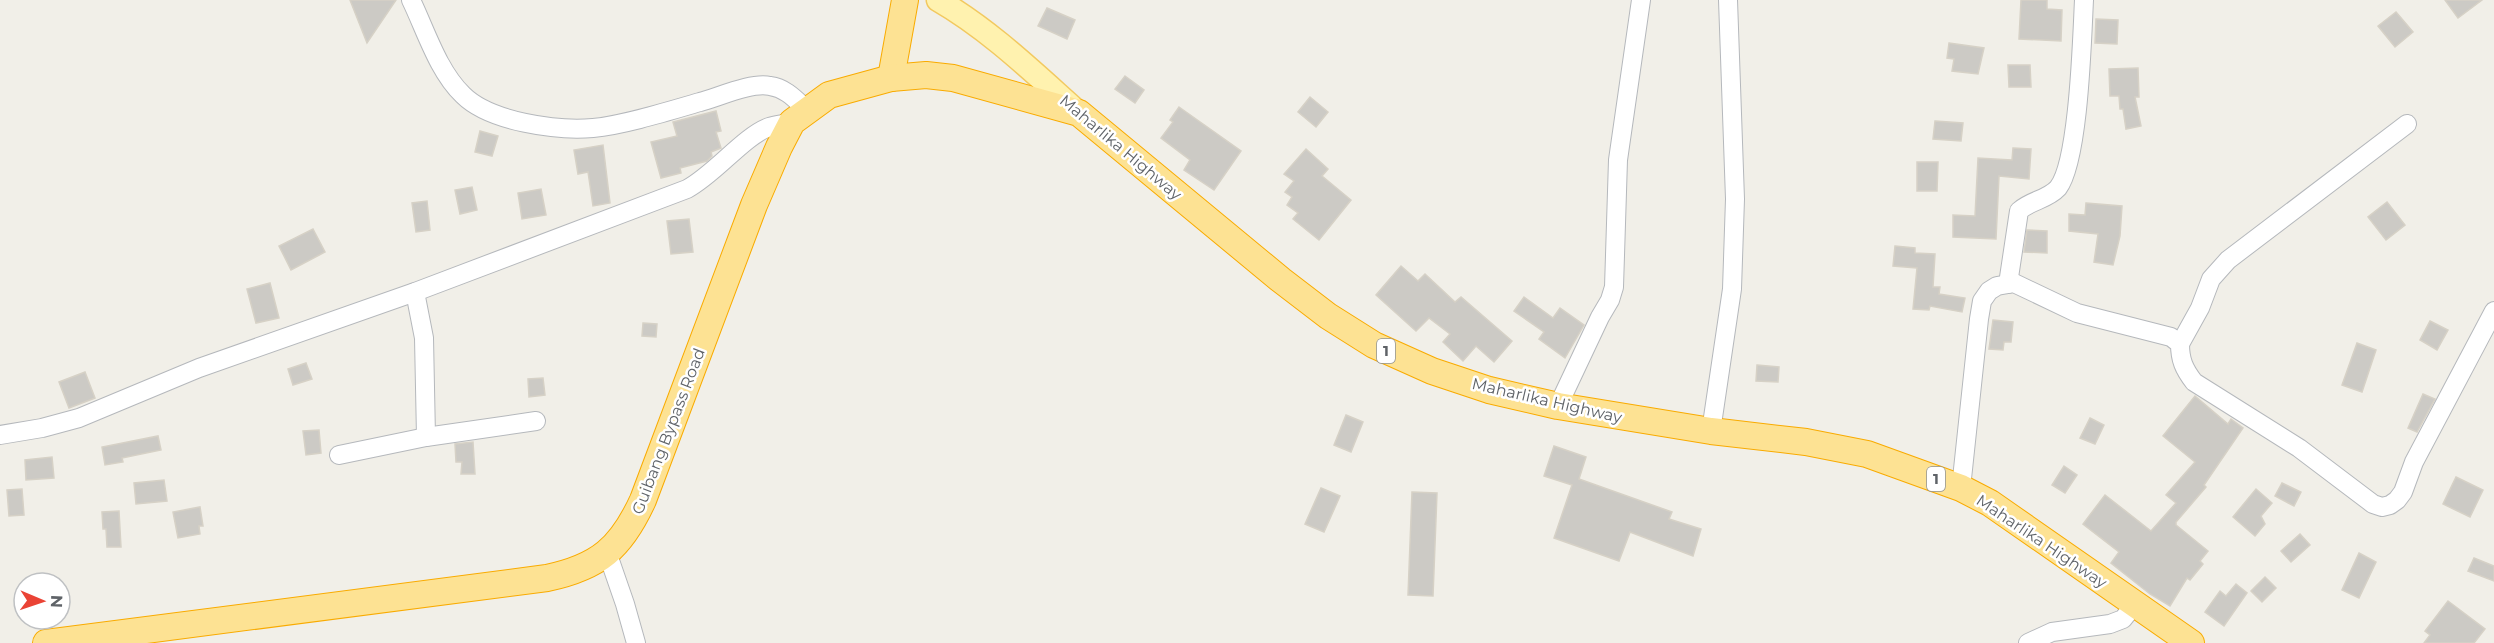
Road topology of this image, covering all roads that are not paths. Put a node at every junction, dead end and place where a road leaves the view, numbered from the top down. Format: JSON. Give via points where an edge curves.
{"nodes":[{"id":1,"x":411,"y":0,"type":"edge"},
{"id":2,"x":905,"y":0,"type":"edge"},
{"id":3,"x":938,"y":0,"type":"edge"},
{"id":4,"x":1641,"y":0,"type":"edge"},
{"id":5,"x":1728,"y":0,"type":"edge"},
{"id":6,"x":2084,"y":0,"type":"edge"},
{"id":7,"x":891,"y":78,"type":"junction"},
{"id":8,"x":1079,"y":112,"type":"junction"},
{"id":9,"x":800,"y":116,"type":"junction"},
{"id":10,"x":2407,"y":124,"type":"dead end"},
{"id":11,"x":2008,"y":284,"type":"junction"},
{"id":12,"x":415,"y":292,"type":"junction"},
{"id":13,"x":2494,"y":311,"type":"edge"},
{"id":14,"x":2180,"y":344,"type":"junction"},
{"id":15,"x":1558,"y":406,"type":"junction"},
{"id":16,"x":536,"y":421,"type":"dead end"},
{"id":17,"x":1711,"y":431,"type":"junction"},
{"id":18,"x":0,"y":435,"type":"edge"},
{"id":19,"x":426,"y":437,"type":"junction"},
{"id":20,"x":339,"y":455,"type":"dead end"},
{"id":21,"x":1961,"y":488,"type":"junction"},
{"id":22,"x":607,"y":552,"type":"junction"},
{"id":23,"x":2135,"y":604,"type":"junction"},
{"id":24,"x":46,"y":643,"type":"edge"},
{"id":25,"x":636,"y":643,"type":"edge"},
{"id":26,"x":2028,"y":643,"type":"edge"},
{"id":27,"x":2191,"y":643,"type":"edge"}],
"edges":[{"from":1,"to":9,"type":"street","via":[[446,73],[464,96],[511,119],[594,128],[669,112],[758,85],[778,87],[788,93]]},
{"from":2,"to":7,"type":"highway"},
{"from":3,"to":8,"type":"main road","name":"Maharlika Highway","number":"1","via":[[961,13]]},
{"from":4,"to":15,"type":"street","via":[[1618,160],[1614,287]]},
{"from":5,"to":17,"type":"street","via":[[1735,199],[1732,289]]},
{"from":6,"to":11,"type":"street","via":[[2072,145],[2064,178],[2049,197],[2019,211]]},
{"from":7,"to":8,"type":"highway","name":"Guibang Bypass Road","via":[[953,78]]},
{"from":7,"to":9,"type":"highway","name":"Guibang Bypass Road","via":[[829,95]]},
{"from":8,"to":15,"type":"highway","name":"Maharlika Highway","number":"1","via":[[1281,280],[1374,345],[1470,384]]},
{"from":9,"to":12,"type":"street","via":[[754,135],[687,189]]},
{"from":9,"to":22,"type":"highway","name":"Guibang Bypass Road","via":[[778,147],[754,205],[643,500],[628,530]]},
{"from":10,"to":14,"type":"street","via":[[2228,260],[2211,279]]},
{"from":11,"to":14,"type":"street","via":[[2028,289],[2077,313],[2171,337]]},
{"from":11,"to":21,"type":"street","via":[[1997,286],[1982,301]]},
{"from":12,"to":18,"type":"street","via":[[199,368],[79,418]]},
{"from":12,"to":19,"type":"street","via":[[424,338]]},
{"from":13,"to":14,"type":"street","via":[[2414,462],[2403,492],[2397,500],[2382,507],[2194,382],[2180,357]]},
{"from":15,"to":17,"type":"highway","name":"Maharlika Highway","number":"1"},
{"from":16,"to":19,"type":"street"},
{"from":17,"to":21,"type":"highway","name":"Maharlika Highway","number":"1","via":[[1867,454]]},
{"from":19,"to":20,"type":"street"},
{"from":21,"to":23,"type":"highway","name":"Maharlika Highway","number":"1","via":[[1990,503]]},
{"from":22,"to":24,"type":"highway","name":"Guibang Bypass Road","via":[[582,569],[547,578]]},
{"from":22,"to":25,"type":"street"},
{"from":23,"to":26,"type":"street","via":[[2123,619],[2110,624],[2052,632]]},
{"from":23,"to":27,"type":"highway","name":"Maharlika Highway","number":"1"}]}
